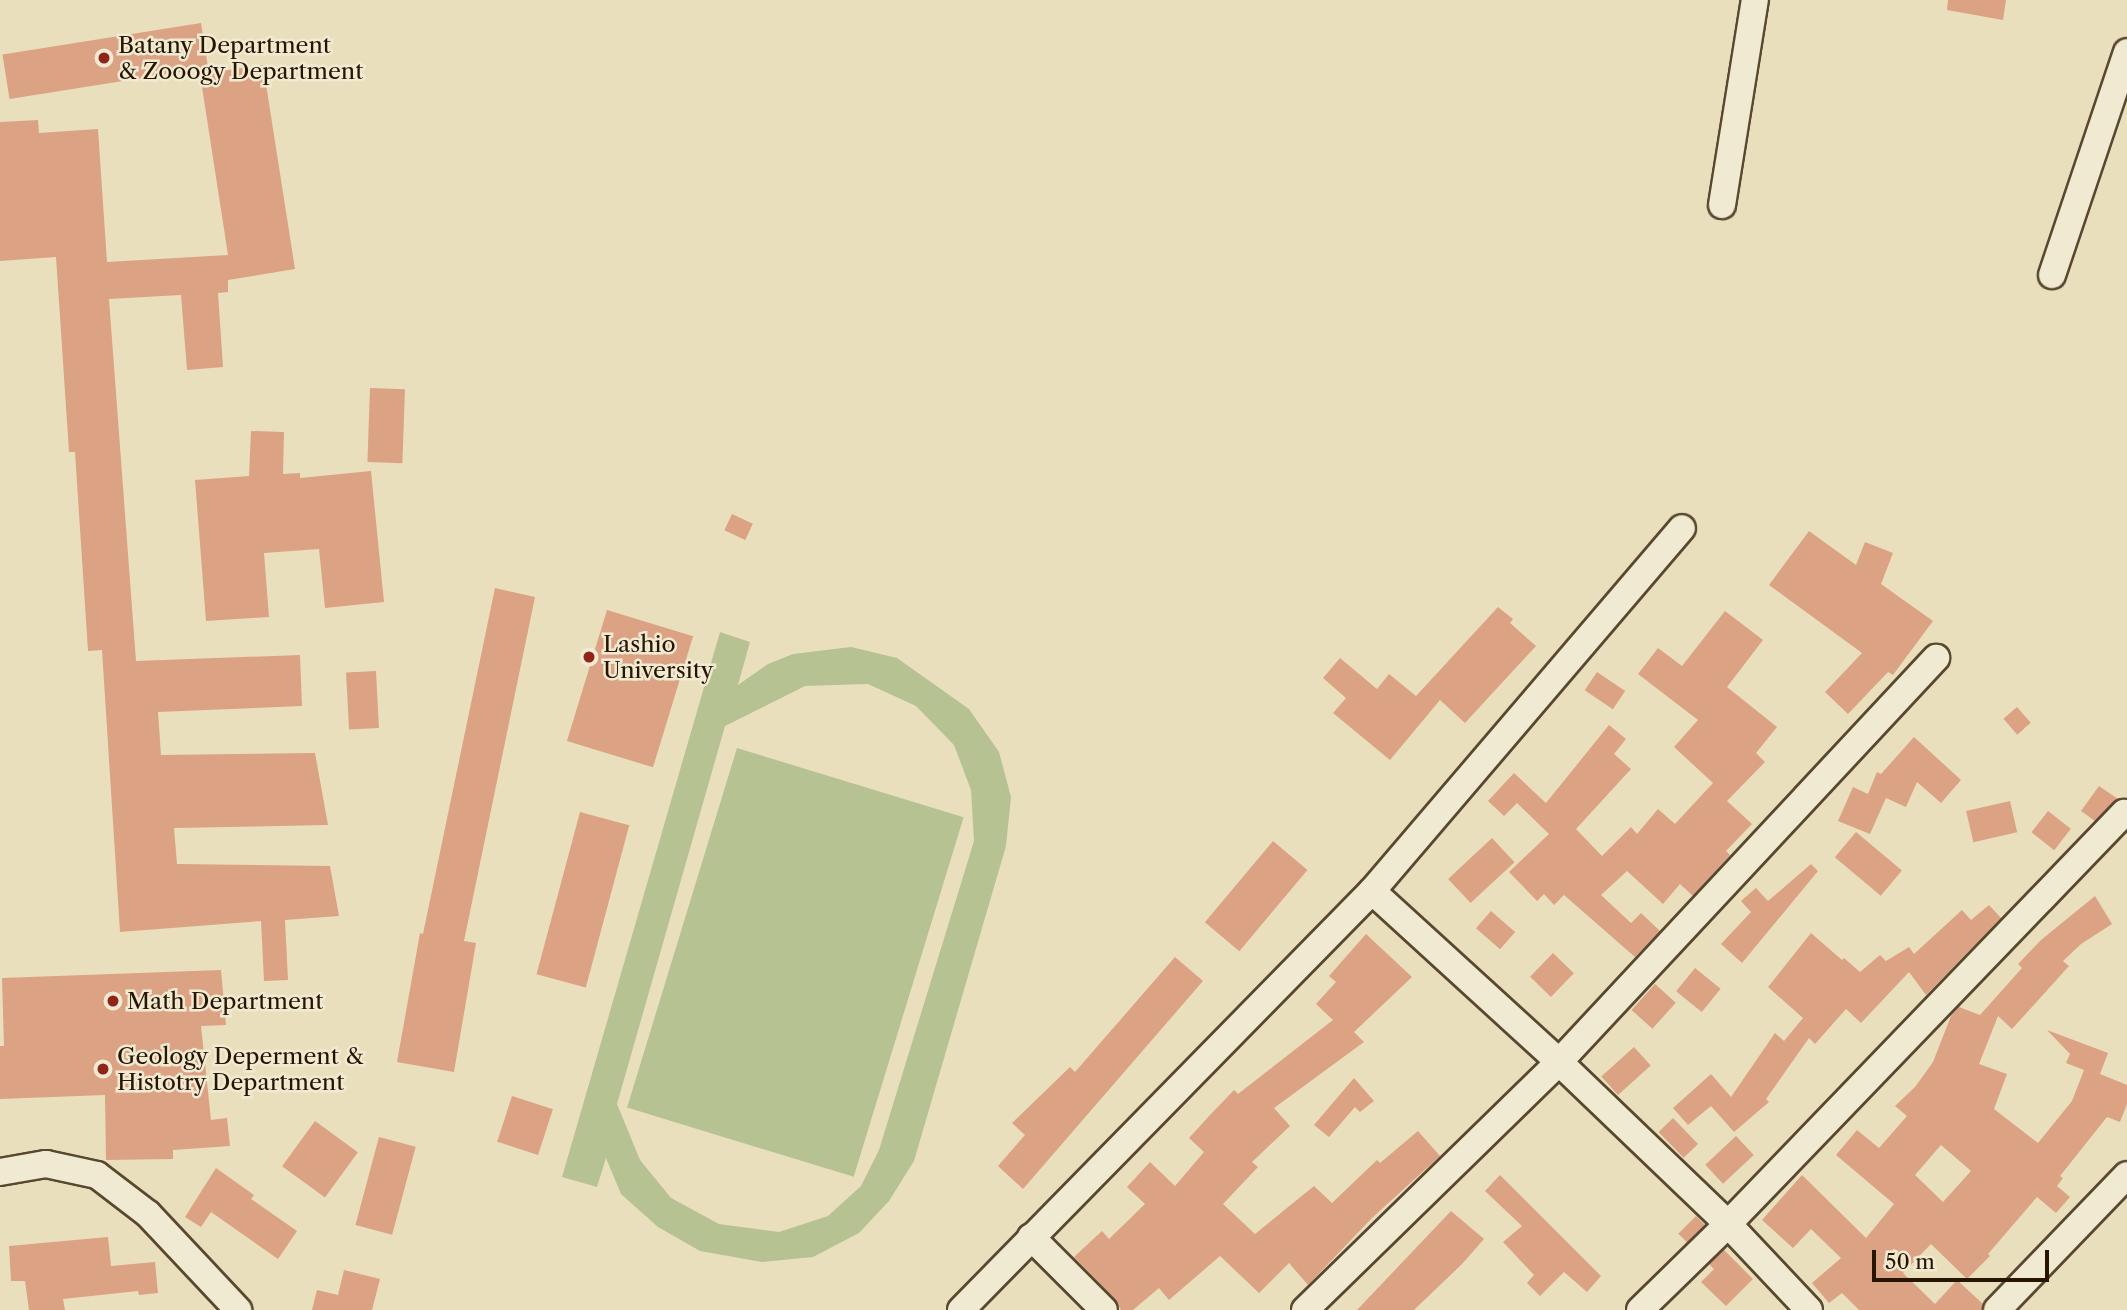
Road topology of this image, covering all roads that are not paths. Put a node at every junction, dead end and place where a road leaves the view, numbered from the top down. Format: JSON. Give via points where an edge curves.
{"nodes":[{"id":1,"x":1755,"y":0,"type":"edge"},
{"id":2,"x":2127,"y":52,"type":"edge"},
{"id":3,"x":1722,"y":205,"type":"dead end"},
{"id":4,"x":2052,"y":275,"type":"dead end"},
{"id":5,"x":1682,"y":527,"type":"dead end"},
{"id":6,"x":1936,"y":658,"type":"dead end"},
{"id":7,"x":2124,"y":813,"type":"dead end"},
{"id":8,"x":1372,"y":891,"type":"junction"},
{"id":9,"x":1559,"y":1062,"type":"junction"},
{"id":10,"x":0,"y":1172,"type":"edge"},
{"id":11,"x":2127,"y":1175,"type":"edge"},
{"id":12,"x":1728,"y":1224,"type":"junction"},
{"id":13,"x":1031,"y":1237,"type":"junction"},
{"id":14,"x":238,"y":1310,"type":"edge"},
{"id":15,"x":961,"y":1310,"type":"edge"},
{"id":16,"x":1104,"y":1310,"type":"edge"},
{"id":17,"x":1305,"y":1310,"type":"edge"},
{"id":18,"x":1640,"y":1310,"type":"edge"},
{"id":19,"x":1809,"y":1310,"type":"edge"},
{"id":20,"x":1997,"y":1310,"type":"edge"}],
"edges":[{"from":1,"to":3,"type":"street"},
{"from":2,"to":4,"type":"street"},
{"from":5,"to":8,"type":"street"},
{"from":6,"to":9,"type":"street"},
{"from":7,"to":12,"type":"street"},
{"from":8,"to":9,"type":"street"},
{"from":8,"to":13,"type":"street"},
{"from":9,"to":12,"type":"street"},
{"from":9,"to":17,"type":"street"},
{"from":10,"to":14,"type":"street","via":[[46,1164],[97,1175],[148,1214]]},
{"from":11,"to":20,"type":"street"},
{"from":12,"to":18,"type":"street"},
{"from":12,"to":19,"type":"street"},
{"from":13,"to":15,"type":"street"},
{"from":13,"to":16,"type":"street"}]}
